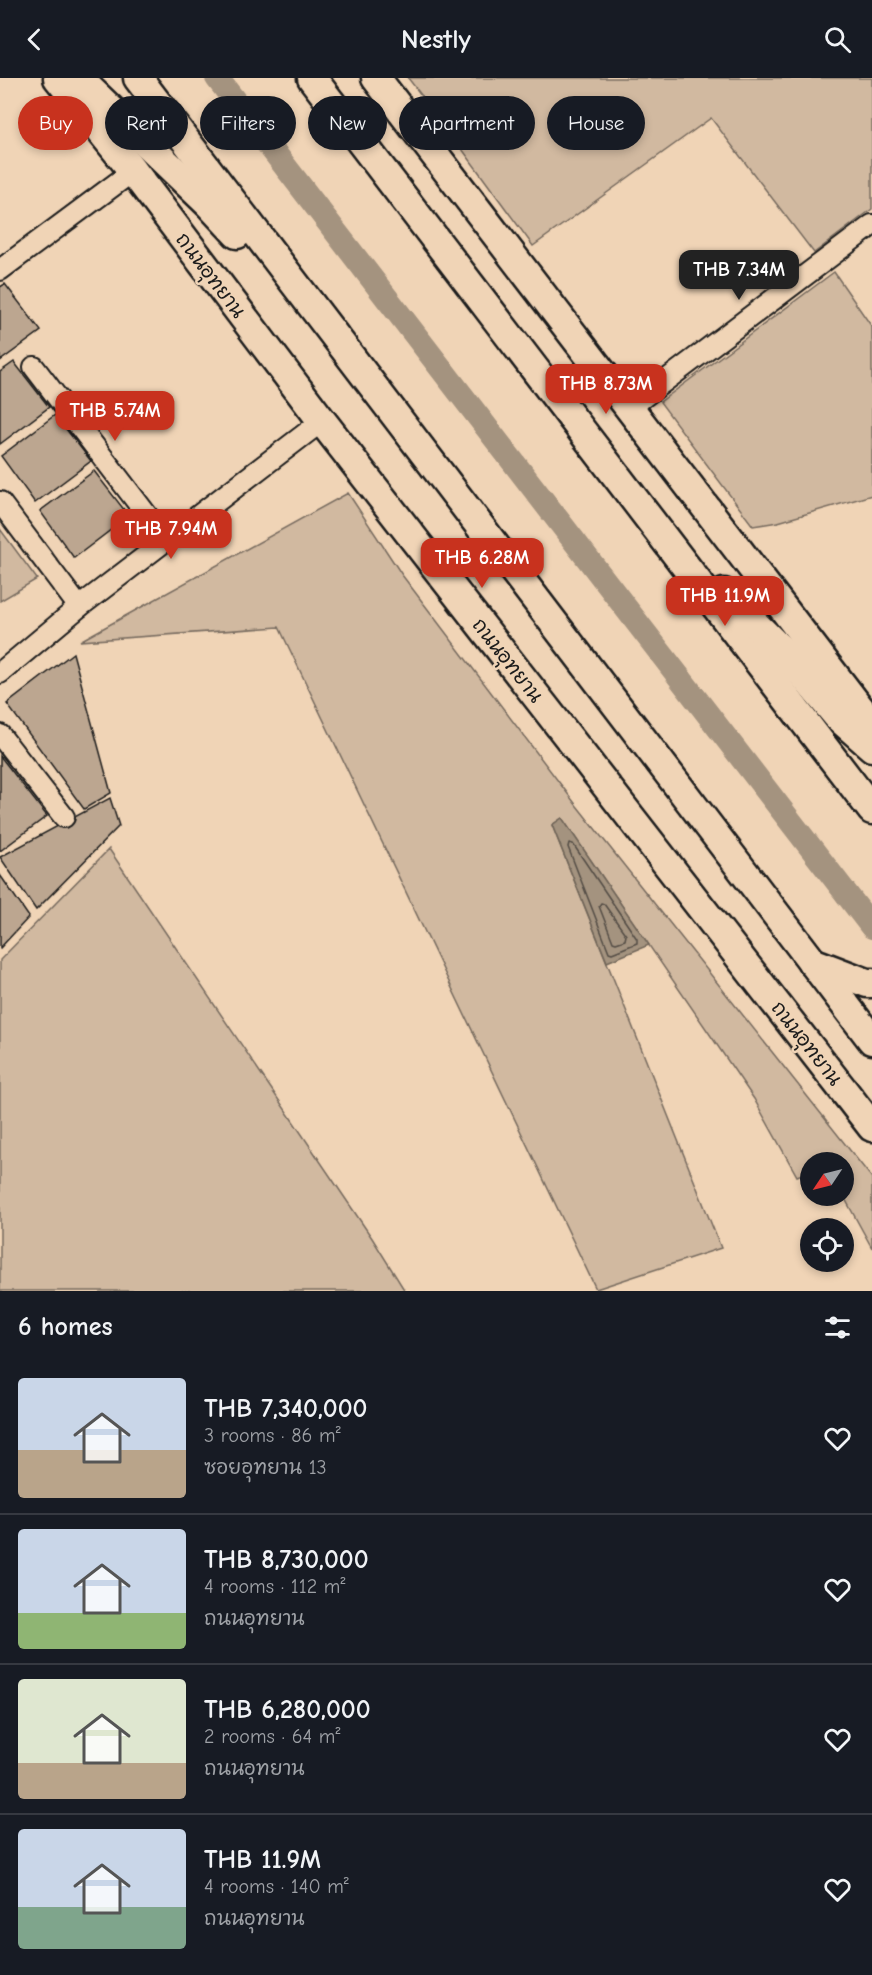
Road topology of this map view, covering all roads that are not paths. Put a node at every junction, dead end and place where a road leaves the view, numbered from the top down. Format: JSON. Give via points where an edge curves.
{"nodes":[{"id":1,"x":58,"y":78,"type":"edge"},
{"id":2,"x":78,"y":78,"type":"edge"},
{"id":3,"x":138,"y":78,"type":"edge"},
{"id":4,"x":312,"y":78,"type":"edge"},
{"id":5,"x":376,"y":78,"type":"edge"},
{"id":6,"x":133,"y":171,"type":"junction"},
{"id":7,"x":872,"y":225,"type":"edge"},
{"id":8,"x":0,"y":270,"type":"edge"},
{"id":9,"x":342,"y":345,"type":"junction"},
{"id":10,"x":34,"y":367,"type":"dead end"},
{"id":11,"x":629,"y":408,"type":"junction"},
{"id":12,"x":322,"y":421,"type":"junction"},
{"id":13,"x":613,"y":472,"type":"junction"},
{"id":14,"x":0,"y":502,"type":"edge"},
{"id":15,"x":166,"y":540,"type":"junction"},
{"id":16,"x":79,"y":607,"type":"junction"},
{"id":17,"x":0,"y":674,"type":"edge"},
{"id":18,"x":872,"y":724,"type":"edge"},
{"id":19,"x":0,"y":735,"type":"edge"},
{"id":20,"x":872,"y":747,"type":"edge"},
{"id":21,"x":872,"y":810,"type":"edge"},
{"id":22,"x":64,"y":817,"type":"dead end"},
{"id":23,"x":813,"y":962,"type":"junction"},
{"id":24,"x":872,"y":983,"type":"edge"},
{"id":25,"x":872,"y":1040,"type":"edge"},
{"id":26,"x":872,"y":1059,"type":"edge"},
{"id":27,"x":872,"y":1127,"type":"edge"}],
"edges":[{"from":1,"to":6,"type":"main road","name":"ถนนอุทยาน"},
{"from":2,"to":9,"type":"main road","via":[[208,204]]},
{"from":3,"to":9,"type":"main road"},
{"from":4,"to":13,"type":"main road"},
{"from":5,"to":11,"type":"main road"},
{"from":6,"to":8,"type":"street"},
{"from":6,"to":12,"type":"main road","name":"ถนนอุทยาน"},
{"from":7,"to":11,"type":"street"},
{"from":9,"to":23,"type":"main road"},
{"from":10,"to":15,"type":"street"},
{"from":11,"to":18,"type":"main road"},
{"from":12,"to":15,"type":"street"},
{"from":12,"to":27,"type":"main road","name":"ถนนอุทยาน"},
{"from":13,"to":20,"type":"main road","via":[[702,571],[790,659],[838,717]]},
{"from":13,"to":21,"type":"main road"},
{"from":14,"to":16,"type":"street"},
{"from":15,"to":16,"type":"street"},
{"from":16,"to":17,"type":"street"},
{"from":19,"to":22,"type":"street"},
{"from":23,"to":24,"type":"main road"},
{"from":23,"to":25,"type":"main road"},
{"from":23,"to":26,"type":"main road"}]}
